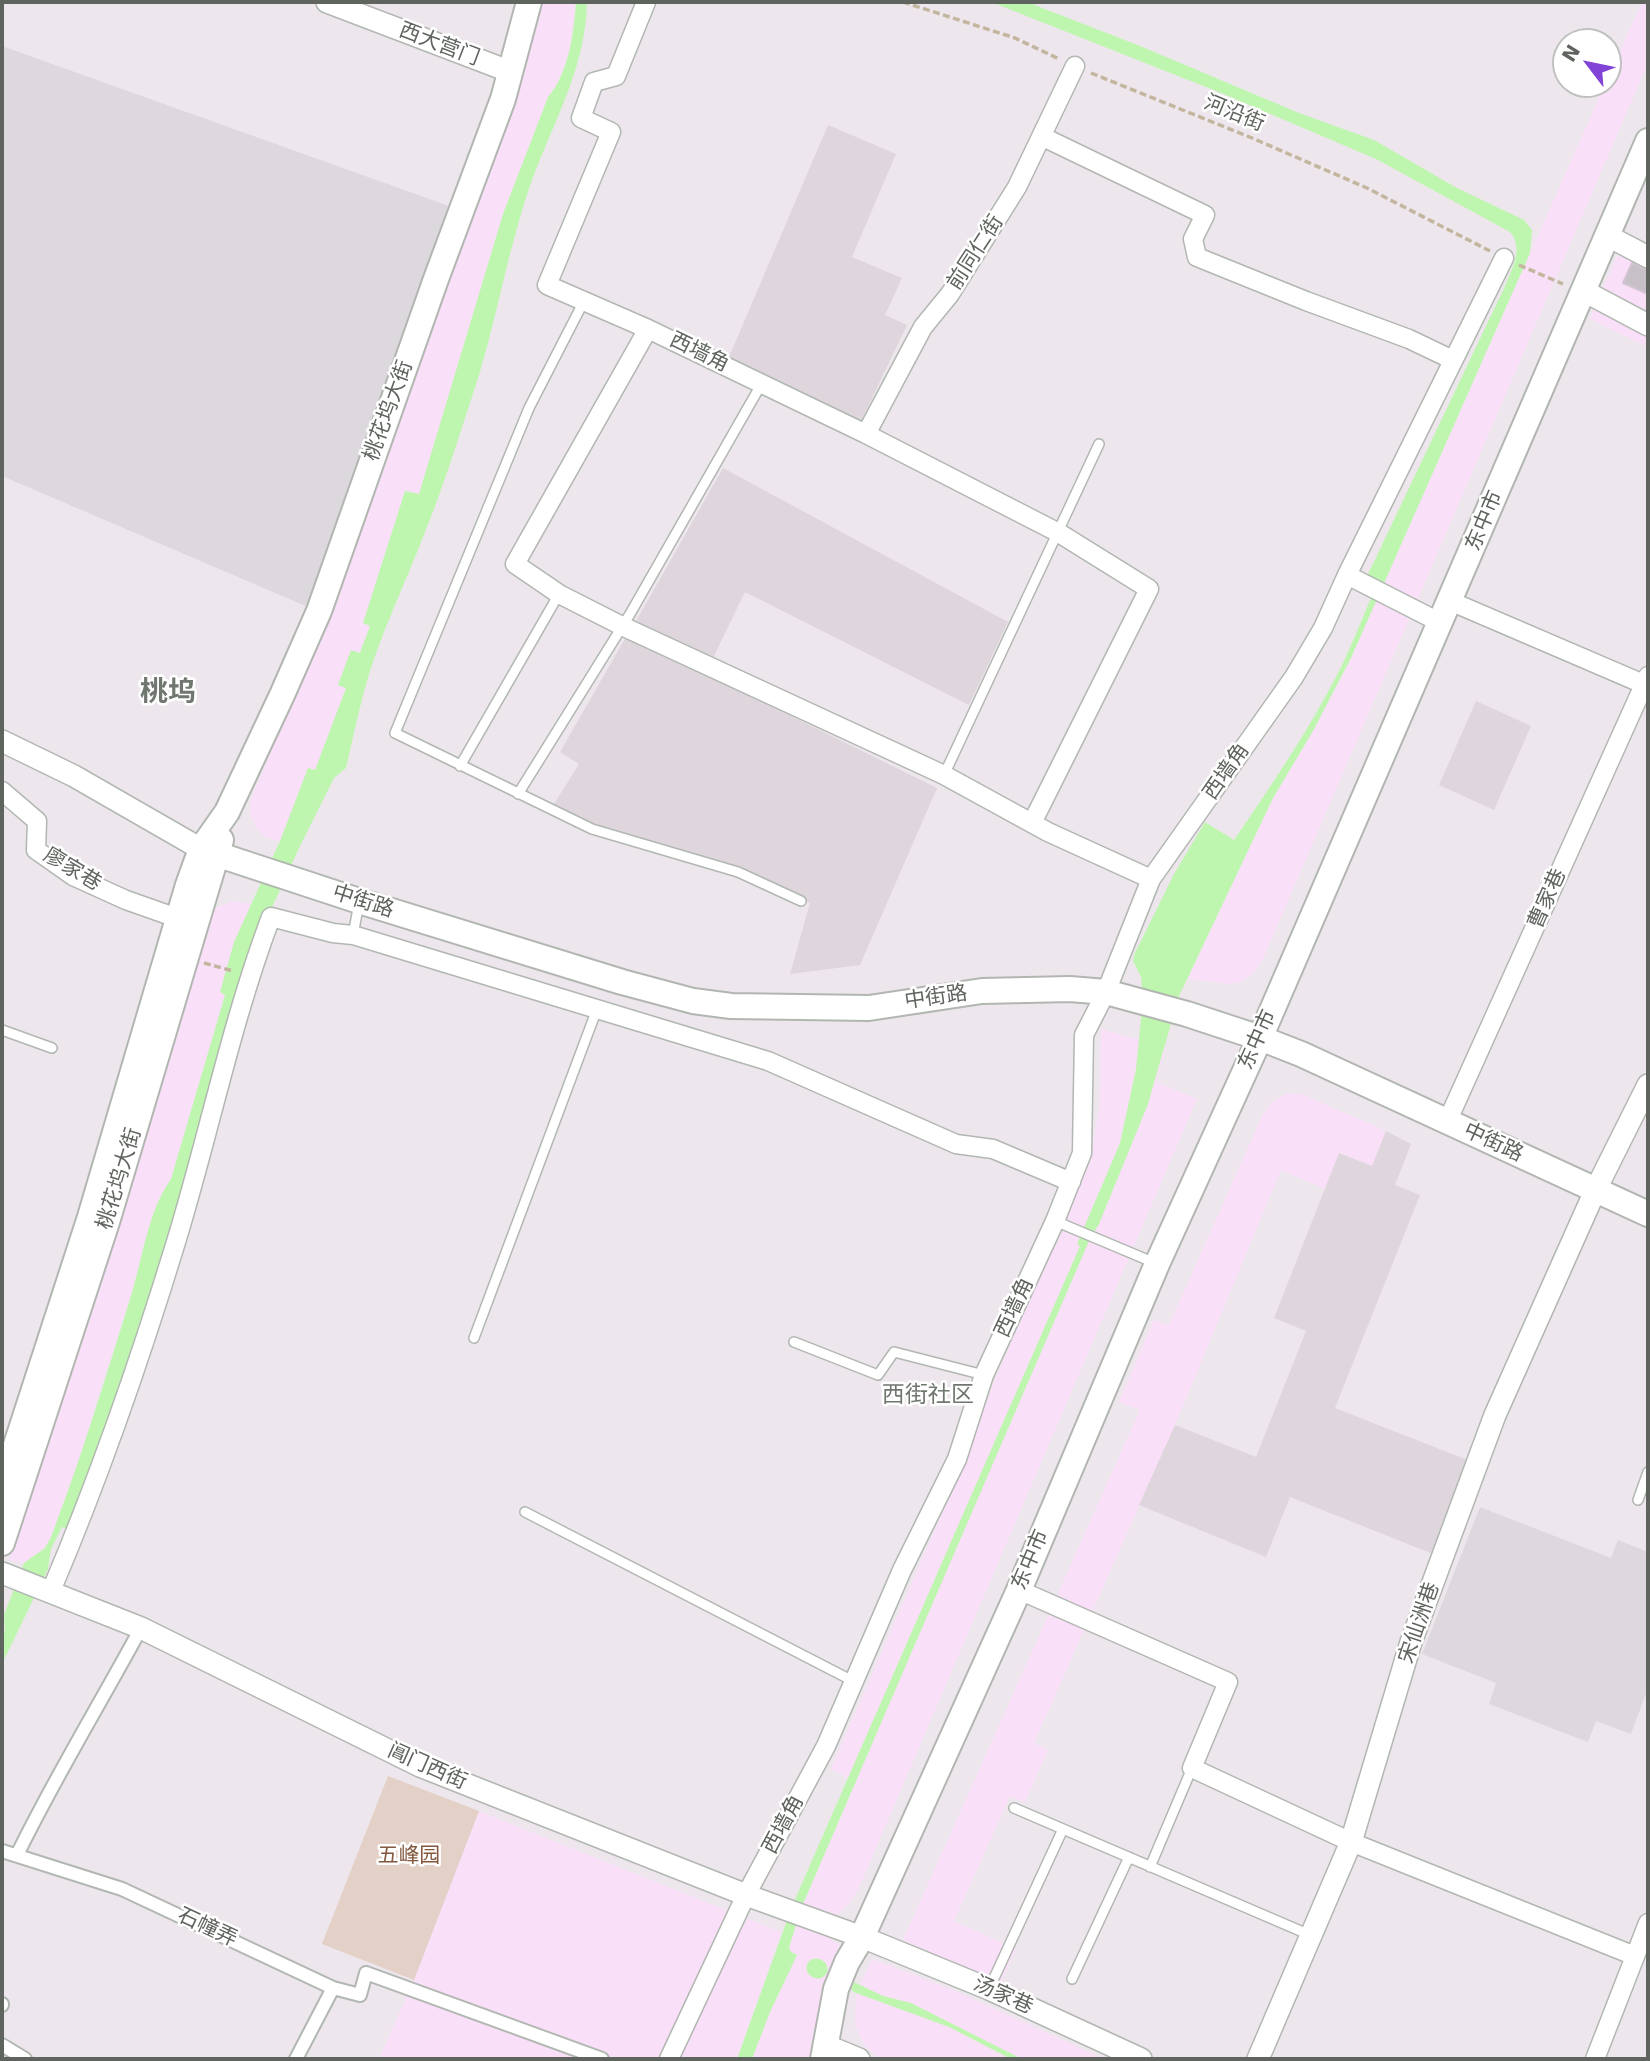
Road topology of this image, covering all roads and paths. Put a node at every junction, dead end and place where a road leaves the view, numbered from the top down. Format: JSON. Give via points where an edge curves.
{"nodes":[{"id":1,"x":327,"y":2,"type":"edge"},
{"id":2,"x":529,"y":2,"type":"edge"},
{"id":3,"x":646,"y":2,"type":"edge"},
{"id":4,"x":903,"y":2,"type":"edge"},
{"id":5,"x":1075,"y":66,"type":"junction"},
{"id":6,"x":512,"y":72,"type":"junction"},
{"id":7,"x":1043,"y":137,"type":"junction"},
{"id":8,"x":1648,"y":141,"type":"edge"},
{"id":9,"x":1608,"y":236,"type":"junction"},
{"id":10,"x":1648,"y":257,"type":"edge"},
{"id":11,"x":1504,"y":258,"type":"junction"},
{"id":12,"x":1544,"y":278,"type":"dead end"},
{"id":13,"x":1584,"y":291,"type":"junction"},
{"id":14,"x":584,"y":301,"type":"junction"},
{"id":15,"x":1648,"y":325,"type":"edge"},
{"id":16,"x":648,"y":329,"type":"junction"},
{"id":17,"x":1454,"y":360,"type":"junction"},
{"id":18,"x":762,"y":383,"type":"junction"},
{"id":19,"x":866,"y":434,"type":"junction"},
{"id":20,"x":1099,"y":444,"type":"dead end"},
{"id":21,"x":1059,"y":533,"type":"junction"},
{"id":22,"x":1351,"y":578,"type":"junction"},
{"id":23,"x":559,"y":594,"type":"junction"},
{"id":24,"x":1445,"y":612,"type":"junction"},
{"id":25,"x":622,"y":626,"type":"junction"},
{"id":26,"x":1647,"y":682,"type":"edge"},
{"id":27,"x":2,"y":741,"type":"edge"},
{"id":28,"x":460,"y":766,"type":"junction"},
{"id":29,"x":944,"y":775,"type":"junction"},
{"id":30,"x":518,"y":794,"type":"junction"},
{"id":31,"x":4,"y":797,"type":"edge"},
{"id":32,"x":1032,"y":823,"type":"junction"},
{"id":33,"x":210,"y":851,"type":"junction"},
{"id":34,"x":1151,"y":879,"type":"junction"},
{"id":35,"x":359,"y":901,"type":"junction"},
{"id":36,"x":801,"y":901,"type":"dead end"},
{"id":37,"x":177,"y":918,"type":"junction"},
{"id":38,"x":352,"y":935,"type":"junction"},
{"id":39,"x":219,"y":967,"type":"dead end"},
{"id":40,"x":233,"y":971,"type":"dead end"},
{"id":41,"x":1115,"y":995,"type":"junction"},
{"id":42,"x":597,"y":1009,"type":"junction"},
{"id":43,"x":2,"y":1030,"type":"edge"},
{"id":44,"x":1260,"y":1038,"type":"junction"},
{"id":45,"x":52,"y":1048,"type":"dead end"},
{"id":46,"x":1648,"y":1085,"type":"edge"},
{"id":47,"x":1447,"y":1122,"type":"junction"},
{"id":48,"x":1071,"y":1182,"type":"junction"},
{"id":49,"x":1595,"y":1191,"type":"junction"},
{"id":50,"x":1648,"y":1214,"type":"edge"},
{"id":51,"x":1055,"y":1221,"type":"junction"},
{"id":52,"x":1157,"y":1264,"type":"junction"},
{"id":53,"x":474,"y":1338,"type":"dead end"},
{"id":54,"x":794,"y":1342,"type":"dead end"},
{"id":55,"x":984,"y":1374,"type":"junction"},
{"id":56,"x":1648,"y":1472,"type":"edge"},
{"id":57,"x":2,"y":1488,"type":"edge"},
{"id":58,"x":1637,"y":1500,"type":"dead end"},
{"id":59,"x":525,"y":1512,"type":"dead end"},
{"id":60,"x":2,"y":1543,"type":"edge"},
{"id":61,"x":4,"y":1574,"type":"edge"},
{"id":62,"x":48,"y":1590,"type":"junction"},
{"id":63,"x":1019,"y":1590,"type":"junction"},
{"id":64,"x":141,"y":1628,"type":"junction"},
{"id":65,"x":853,"y":1681,"type":"junction"},
{"id":66,"x":1192,"y":1768,"type":"junction"},
{"id":67,"x":1014,"y":1808,"type":"dead end"},
{"id":68,"x":1063,"y":1829,"type":"junction"},
{"id":69,"x":1351,"y":1842,"type":"junction"},
{"id":70,"x":2,"y":1851,"type":"edge"},
{"id":71,"x":17,"y":1855,"type":"junction"},
{"id":72,"x":1129,"y":1857,"type":"junction"},
{"id":73,"x":1150,"y":1867,"type":"junction"},
{"id":74,"x":746,"y":1895,"type":"junction"},
{"id":75,"x":1648,"y":1923,"type":"edge"},
{"id":76,"x":1311,"y":1935,"type":"junction"},
{"id":77,"x":862,"y":1937,"type":"junction"},
{"id":78,"x":1635,"y":1956,"type":"junction"},
{"id":79,"x":1072,"y":1979,"type":"dead end"},
{"id":80,"x":333,"y":1988,"type":"junction"},
{"id":81,"x":989,"y":1989,"type":"junction"},
{"id":82,"x":2,"y":2045,"type":"edge"},
{"id":83,"x":824,"y":2052,"type":"edge"},
{"id":84,"x":25,"y":2059,"type":"edge"},
{"id":85,"x":296,"y":2059,"type":"edge"},
{"id":86,"x":602,"y":2059,"type":"edge"},
{"id":87,"x":669,"y":2059,"type":"edge"},
{"id":88,"x":859,"y":2059,"type":"edge"},
{"id":89,"x":1141,"y":2059,"type":"edge"},
{"id":90,"x":1258,"y":2059,"type":"edge"},
{"id":91,"x":1595,"y":2059,"type":"edge"}],
"edges":[{"from":1,"to":6,"type":"street","name":"西大营门"},
{"from":2,"to":6,"type":"main road","name":"桃花坞大街"},
{"from":3,"to":14,"type":"street","name":"西墙角","via":[[615,76],[594,82],[581,118],[611,132],[547,285]]},
{"from":4,"to":5,"type":"path","name":"河沿街","via":[[1014,38]]},
{"from":5,"to":7,"type":"street","name":"前同仁街"},
{"from":5,"to":11,"type":"path","name":"河沿街","via":[[1367,188]]},
{"from":6,"to":33,"type":"main road","name":"桃花坞大街","via":[[318,611]]},
{"from":7,"to":17,"type":"street","via":[[1205,215],[1193,239],[1197,257]]},
{"from":7,"to":19,"type":"street","name":"前同仁街","via":[[1002,214],[923,327]]},
{"from":8,"to":9,"type":"main road","name":"东中市"},
{"from":9,"to":10,"type":"street"},
{"from":9,"to":13,"type":"main road","name":"东中市"},
{"from":11,"to":12,"type":"path","name":"河沿街"},
{"from":11,"to":17,"type":"street","name":"西墙角"},
{"from":13,"to":15,"type":"street"},
{"from":13,"to":24,"type":"main road","name":"东中市"},
{"from":14,"to":16,"type":"street","name":"西墙角"},
{"from":14,"to":28,"type":"lane","via":[[529,408],[395,733]]},
{"from":16,"to":18,"type":"street","name":"西墙角"},
{"from":16,"to":23,"type":"street","via":[[514,564]]},
{"from":17,"to":22,"type":"street","name":"西墙角"},
{"from":18,"to":19,"type":"street","name":"西墙角"},
{"from":18,"to":25,"type":"lane"},
{"from":19,"to":21,"type":"street","name":"西墙角"},
{"from":20,"to":21,"type":"lane"},
{"from":21,"to":29,"type":"lane"},
{"from":21,"to":32,"type":"street","name":"西墙角","via":[[1149,589]]},
{"from":22,"to":24,"type":"street","via":[[1382,593]]},
{"from":22,"to":34,"type":"street","name":"西墙角","via":[[1294,677]]},
{"from":23,"to":25,"type":"street"},
{"from":23,"to":28,"type":"lane"},
{"from":24,"to":26,"type":"street"},
{"from":24,"to":44,"type":"main road","name":"东中市"},
{"from":25,"to":29,"type":"street"},
{"from":25,"to":30,"type":"lane"},
{"from":26,"to":47,"type":"street","name":"曹家巷"},
{"from":27,"to":33,"type":"street"},
{"from":28,"to":30,"type":"lane"},
{"from":29,"to":32,"type":"street"},
{"from":30,"to":36,"type":"lane","via":[[592,829],[738,872]]},
{"from":31,"to":37,"type":"street","name":"廖家巷","via":[[37,821],[36,850],[73,876]]},
{"from":32,"to":34,"type":"street"},
{"from":33,"to":35,"type":"main road","name":"中街路"},
{"from":33,"to":37,"type":"main road","name":"桃花坞大街"},
{"from":33,"to":60,"type":"main road","name":"桃花坞大街","via":[[194,924],[107,1222]]},
{"from":34,"to":41,"type":"street","name":"西墙角"},
{"from":35,"to":38,"type":"lane"},
{"from":35,"to":41,"type":"main road","name":"中街路","via":[[622,982],[731,1006],[869,1008],[982,991],[1070,989]]},
{"from":37,"to":57,"type":"main road","name":"桃花坞大街","via":[[90,1217]]},
{"from":38,"to":42,"type":"street"},
{"from":38,"to":62,"type":"street","via":[[271,917],[249,975],[176,1242],[124,1400],[70,1548]]},
{"from":39,"to":40,"type":"path"},
{"from":41,"to":44,"type":"main road","name":"中街路"},
{"from":41,"to":48,"type":"street","name":"西墙角","via":[[1084,1035],[1082,1153]]},
{"from":42,"to":48,"type":"street","via":[[768,1061],[956,1144],[993,1149]]},
{"from":42,"to":53,"type":"lane"},
{"from":43,"to":45,"type":"lane"},
{"from":44,"to":47,"type":"main road","name":"中街路"},
{"from":44,"to":52,"type":"main road","name":"东中市"},
{"from":46,"to":49,"type":"street"},
{"from":47,"to":49,"type":"main road","name":"中街路"},
{"from":48,"to":51,"type":"street","name":"西墙角"},
{"from":49,"to":50,"type":"main road","name":"中街路"},
{"from":49,"to":69,"type":"street","name":"宋仙洲巷","via":[[1495,1415],[1411,1642]]},
{"from":51,"to":52,"type":"lane"},
{"from":51,"to":55,"type":"street","name":"西墙角"},
{"from":52,"to":63,"type":"main road","name":"东中市"},
{"from":54,"to":55,"type":"lane","via":[[878,1375],[894,1352]]},
{"from":55,"to":65,"type":"street","name":"西墙角","via":[[957,1459]]},
{"from":56,"to":58,"type":"lane"},
{"from":59,"to":65,"type":"lane"},
{"from":61,"to":62,"type":"street","name":"阊门西街"},
{"from":62,"to":64,"type":"street","name":"阊门西街"},
{"from":63,"to":66,"type":"street","via":[[1228,1682]]},
{"from":63,"to":77,"type":"main road","name":"东中市"},
{"from":64,"to":71,"type":"street"},
{"from":64,"to":74,"type":"street","name":"阊门西街","via":[[420,1766]]},
{"from":65,"to":74,"type":"street","name":"西墙角","via":[[826,1746]]},
{"from":66,"to":69,"type":"street"},
{"from":66,"to":73,"type":"lane"},
{"from":67,"to":68,"type":"lane"},
{"from":68,"to":72,"type":"lane"},
{"from":68,"to":81,"type":"lane"},
{"from":69,"to":76,"type":"street","name":"宋仙洲巷"},
{"from":69,"to":78,"type":"street"},
{"from":70,"to":71,"type":"street","name":"石幢弄"},
{"from":71,"to":80,"type":"street","name":"石幢弄","via":[[122,1889]]},
{"from":72,"to":73,"type":"lane"},
{"from":72,"to":79,"type":"lane"},
{"from":73,"to":76,"type":"lane"},
{"from":74,"to":77,"type":"street","name":"阊门西街"},
{"from":74,"to":87,"type":"street","name":"西墙角"},
{"from":75,"to":78,"type":"street"},
{"from":76,"to":90,"type":"street","name":"宋仙洲巷"},
{"from":77,"to":81,"type":"street","name":"汤家巷"},
{"from":77,"to":83,"type":"main road","name":"东中市","via":[[836,1989]]},
{"from":78,"to":91,"type":"street"},
{"from":80,"to":85,"type":"street"},
{"from":80,"to":86,"type":"street","via":[[360,1995],[366,1973]]},
{"from":81,"to":89,"type":"street","name":"汤家巷"},
{"from":82,"to":84,"type":"street"},
{"from":83,"to":88,"type":"street"}]}
